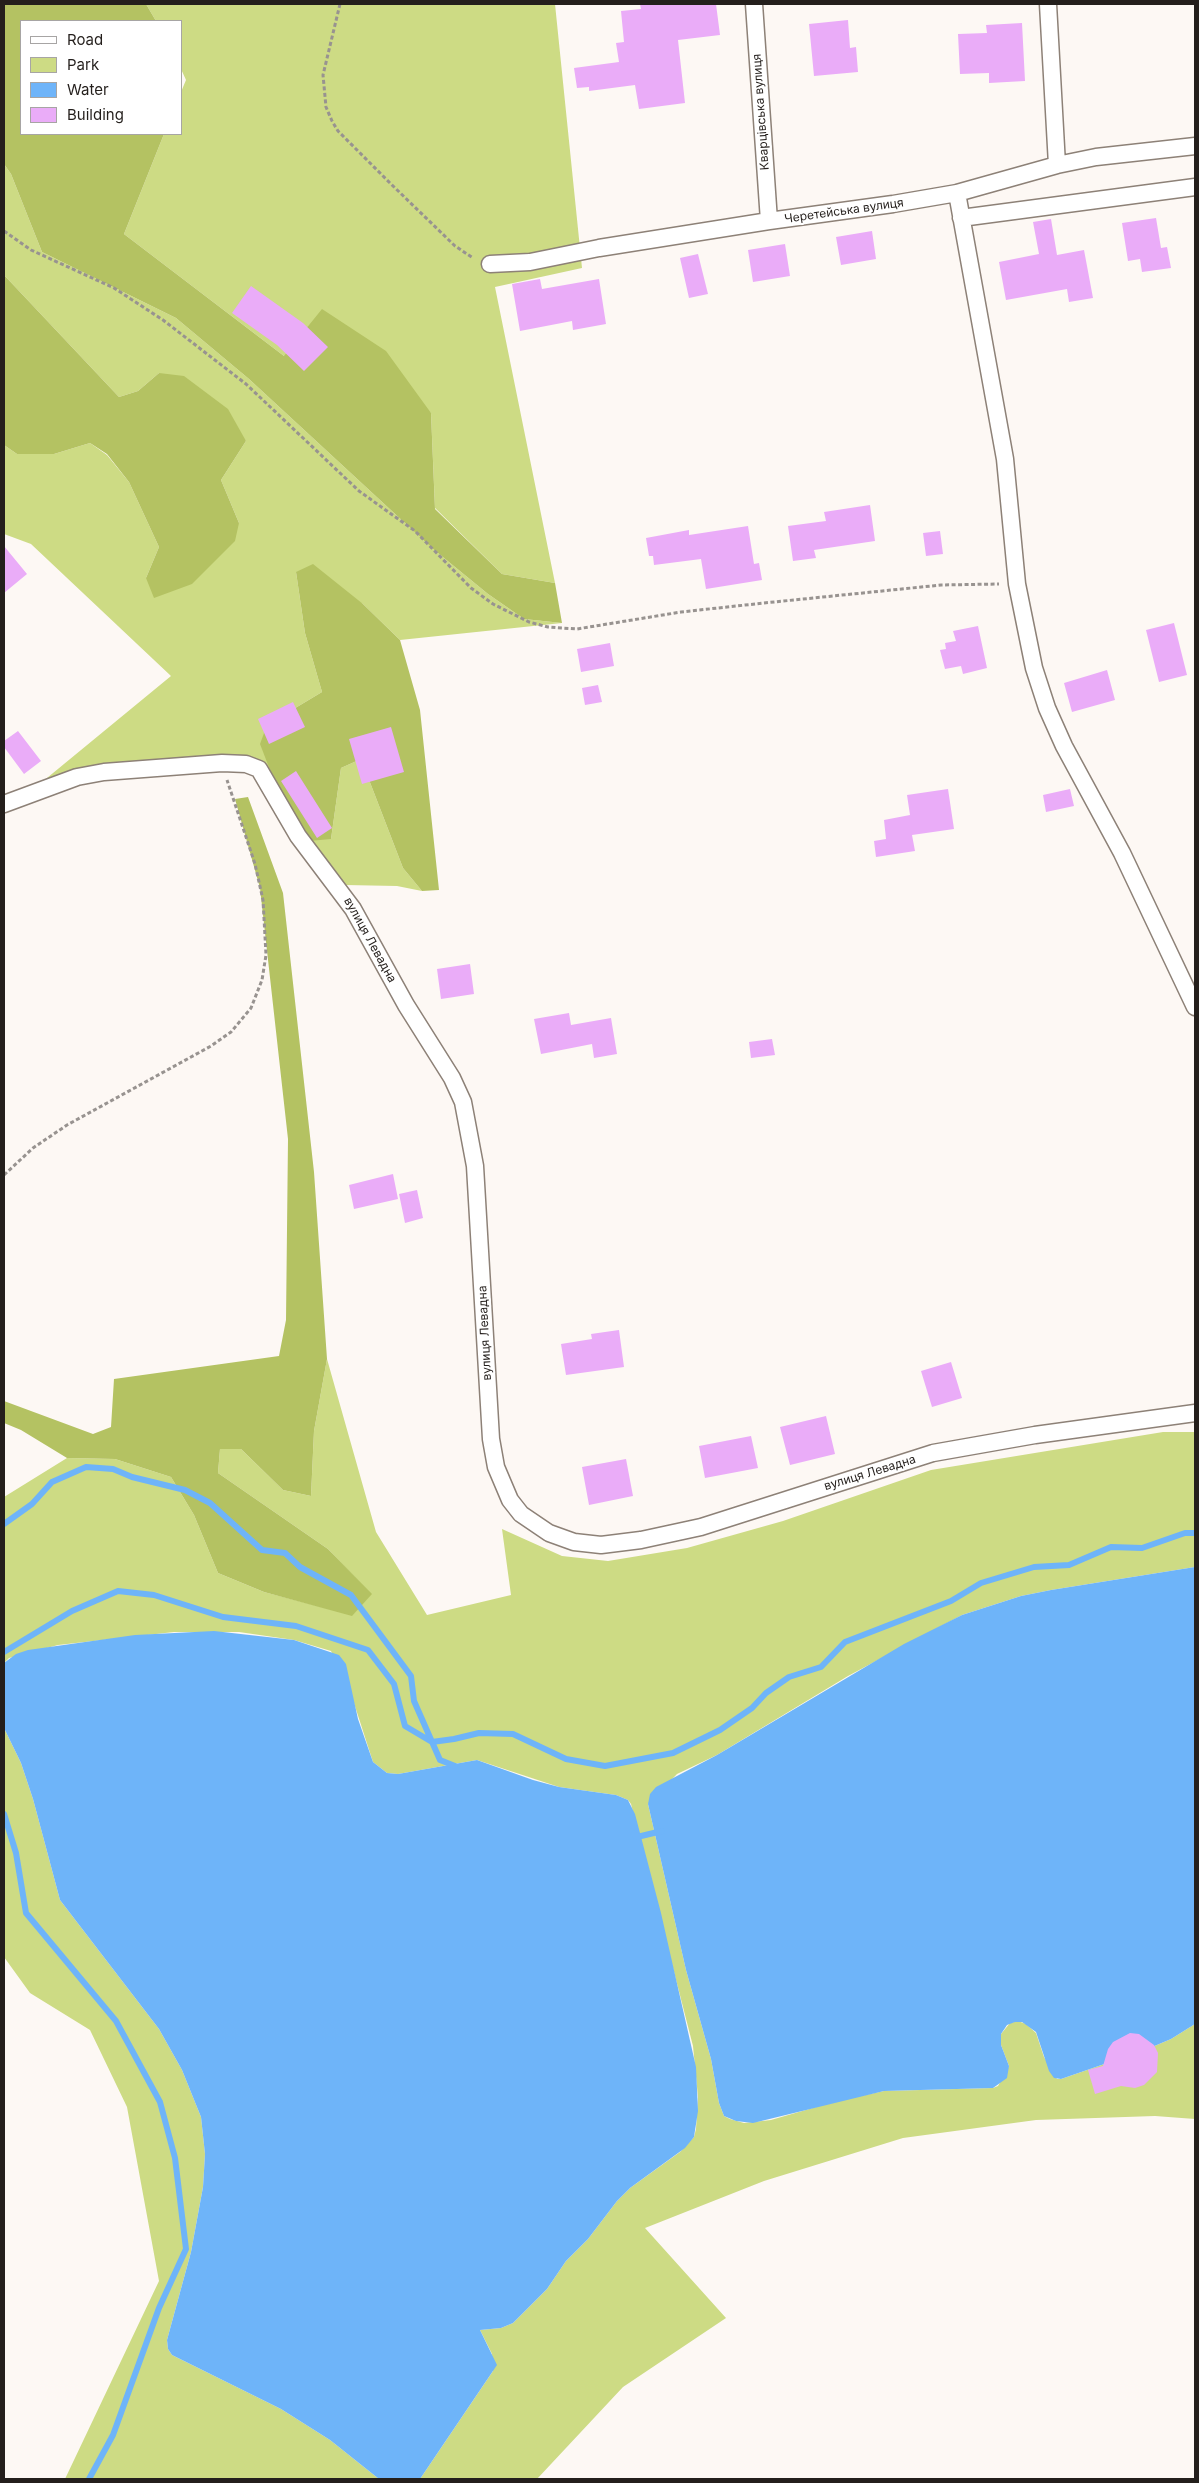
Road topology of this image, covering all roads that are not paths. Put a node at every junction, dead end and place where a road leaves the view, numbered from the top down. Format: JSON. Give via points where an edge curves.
{"nodes":[{"id":1,"x":754,"y":4,"type":"edge"},
{"id":2,"x":1048,"y":4,"type":"edge"},
{"id":3,"x":1195,"y":146,"type":"edge"},
{"id":4,"x":1057,"y":165,"type":"junction"},
{"id":5,"x":1195,"y":187,"type":"edge"},
{"id":6,"x":957,"y":193,"type":"junction"},
{"id":7,"x":961,"y":218,"type":"junction"},
{"id":8,"x":768,"y":221,"type":"junction"},
{"id":9,"x":490,"y":264,"type":"road end"},
{"id":10,"x":4,"y":804,"type":"edge"},
{"id":11,"x":1195,"y":1007,"type":"edge"},
{"id":12,"x":1195,"y":1413,"type":"edge"}],
"edges":[{"from":1,"to":8,"type":"street","name":"Кварцівська вулиця"},
{"from":2,"to":4,"type":"street"},
{"from":3,"to":4,"type":"street","name":"Черетейська вулиця","via":[[1096,157]]},
{"from":4,"to":6,"type":"street","name":"Черетейська вулиця"},
{"from":5,"to":7,"type":"street"},
{"from":6,"to":7,"type":"street"},
{"from":6,"to":8,"type":"street","name":"Черетейська вулиця"},
{"from":7,"to":11,"type":"street","via":[[1005,460],[1017,584],[1028,643],[1047,708]]},
{"from":8,"to":9,"type":"street","name":"Черетейська вулиця","via":[[530,262]]},
{"from":10,"to":12,"type":"street","name":"вулиця Левадна","via":[[87,775],[126,769],[222,763],[246,764],[259,769],[298,836],[353,908],[406,1005],[458,1090],[471,1134],[475,1166],[491,1439],[496,1467],[510,1500],[535,1525],[560,1538],[601,1545],[624,1543],[701,1527],[933,1453]]}]}
